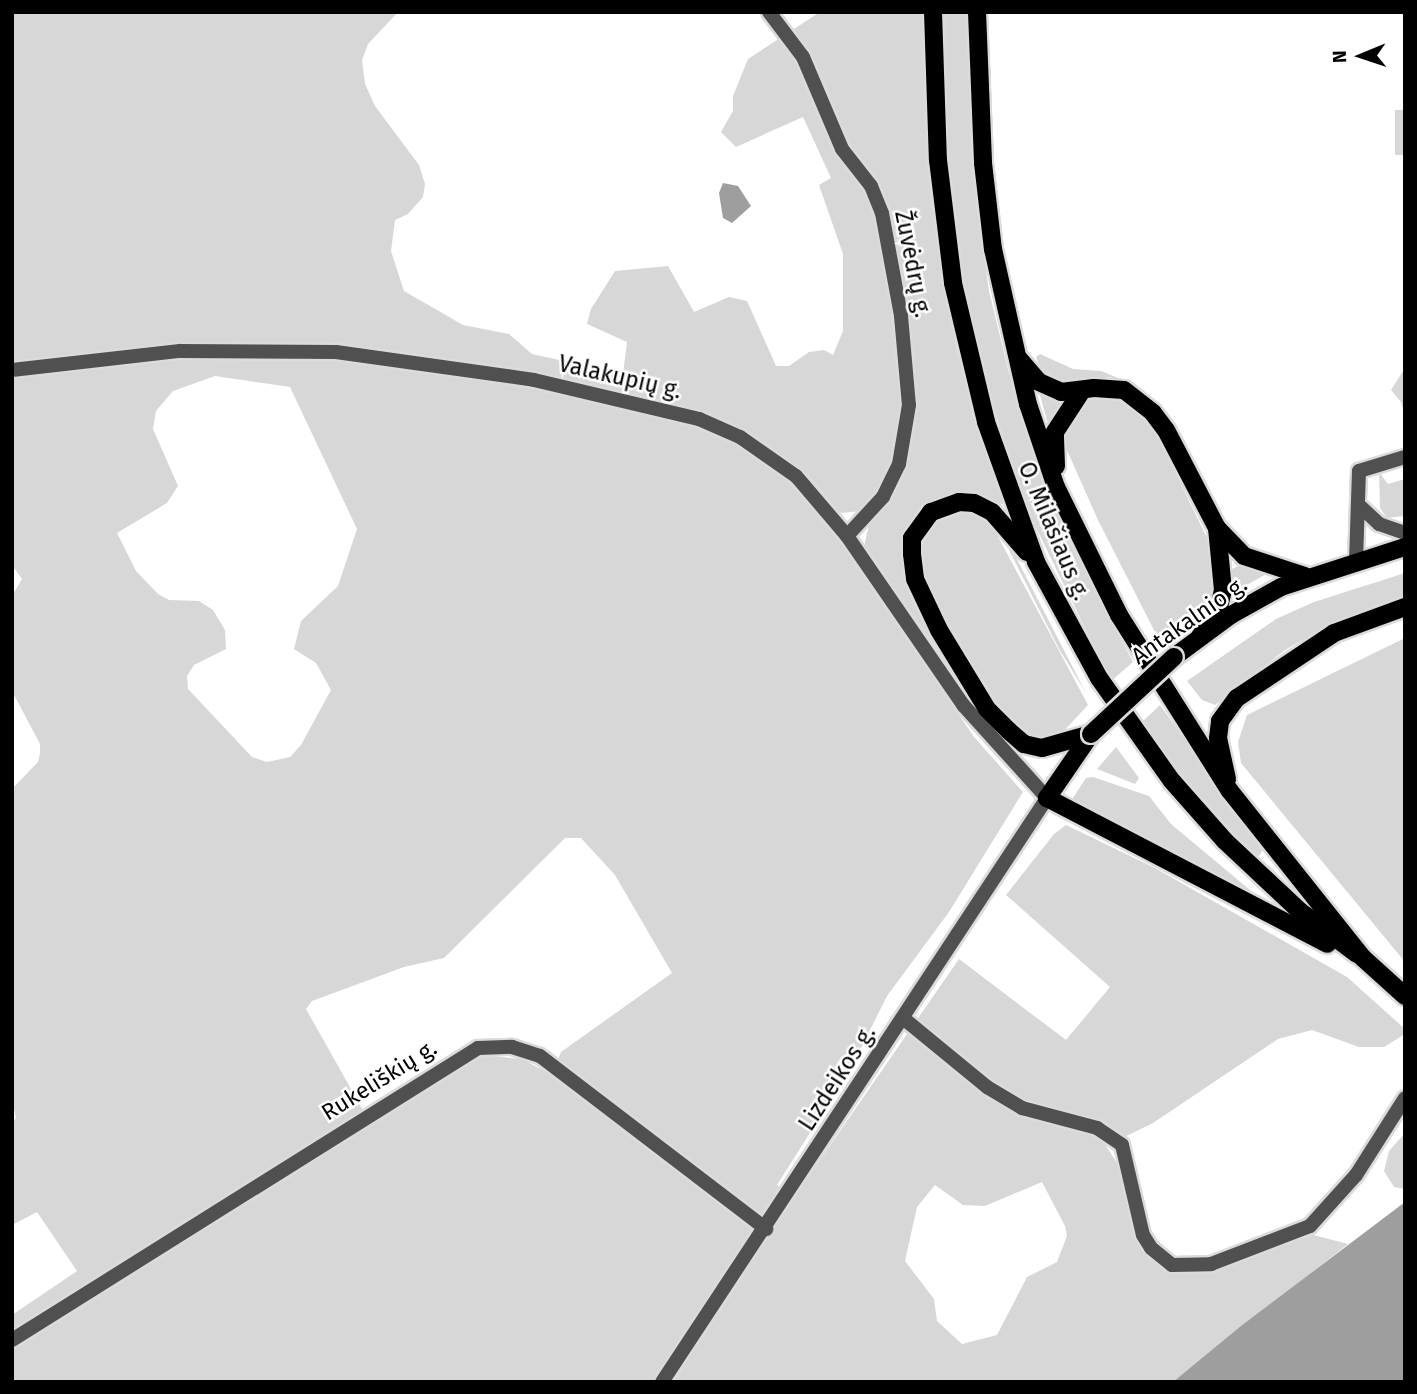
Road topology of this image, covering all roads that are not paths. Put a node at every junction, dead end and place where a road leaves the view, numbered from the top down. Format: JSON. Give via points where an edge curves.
{"nodes":[{"id":1,"x":769,"y":12,"type":"edge"},
{"id":2,"x":933,"y":12,"type":"edge"},
{"id":3,"x":977,"y":12,"type":"edge"},
{"id":4,"x":1017,"y":357,"type":"junction"},
{"id":5,"x":12,"y":370,"type":"edge"},
{"id":6,"x":1080,"y":392,"type":"junction"},
{"id":7,"x":1405,"y":457,"type":"edge"},
{"id":8,"x":1056,"y":486,"type":"junction"},
{"id":9,"x":1362,"y":507,"type":"junction"},
{"id":10,"x":1217,"y":528,"type":"junction"},
{"id":11,"x":1405,"y":533,"type":"edge"},
{"id":12,"x":847,"y":536,"type":"junction"},
{"id":13,"x":1405,"y":547,"type":"edge"},
{"id":14,"x":1356,"y":561,"type":"junction"},
{"id":15,"x":1036,"y":562,"type":"junction"},
{"id":16,"x":1305,"y":576,"type":"junction"},
{"id":17,"x":1405,"y":607,"type":"edge"},
{"id":18,"x":1200,"y":636,"type":"junction"},
{"id":19,"x":939,"y":670,"type":"junction"},
{"id":20,"x":988,"y":709,"type":"junction"},
{"id":21,"x":1091,"y":734,"type":"junction"},
{"id":22,"x":1230,"y":791,"type":"junction"},
{"id":23,"x":1047,"y":798,"type":"junction"},
{"id":24,"x":1363,"y":958,"type":"junction"},
{"id":25,"x":1401,"y":992,"type":"edge"},
{"id":26,"x":903,"y":1018,"type":"junction"},
{"id":27,"x":1405,"y":1098,"type":"edge"},
{"id":28,"x":766,"y":1229,"type":"junction"},
{"id":29,"x":12,"y":1340,"type":"edge"},
{"id":30,"x":662,"y":1382,"type":"edge"}],
"edges":[{"from":1,"to":12,"type":"street","name":"Žuvėdrų g.","via":[[803,57],[842,149],[871,186],[882,213],[901,316],[909,405],[899,464],[883,497]]},
{"from":2,"to":15,"type":"main road","name":"O. Milašiaus g.","via":[[938,160],[953,283],[986,422]]},
{"from":3,"to":4,"type":"main road","name":"O. Milašiaus g.","via":[[983,163],[993,249]]},
{"from":4,"to":6,"type":"main road","via":[[1051,390]]},
{"from":4,"to":8,"type":"main road","name":"O. Milašiaus g."},
{"from":5,"to":12,"type":"street","name":"Valakupių g.","via":[[127,354],[270,349],[440,364],[580,390],[699,419],[740,438],[796,476]]},
{"from":6,"to":8,"type":"main road","via":[[1055,432]]},
{"from":6,"to":10,"type":"main road","via":[[1094,387],[1124,390],[1153,413]]},
{"from":7,"to":9,"type":"street","via":[[1359,471]]},
{"from":8,"to":22,"type":"main road","name":"O. Milašiaus g.","via":[[1119,615]]},
{"from":9,"to":11,"type":"street","via":[[1379,524]]},
{"from":9,"to":14,"type":"street"},
{"from":10,"to":16,"type":"main road","via":[[1244,556]]},
{"from":10,"to":18,"type":"main road","via":[[1223,590],[1219,608]]},
{"from":12,"to":19,"type":"street","name":"Valakupių g."},
{"from":13,"to":14,"type":"main road","name":"Antakalnio g."},
{"from":14,"to":16,"type":"main road","name":"Antakalnio g."},
{"from":15,"to":20,"type":"main road","via":[[992,512],[974,503],[959,502],[931,512],[912,538],[915,579],[939,631]]},
{"from":15,"to":24,"type":"main road","name":"O. Milašiaus g.","via":[[1099,678],[1172,781],[1218,833],[1301,912],[1326,935]]},
{"from":16,"to":18,"type":"main road","name":"Antakalnio g."},
{"from":17,"to":22,"type":"main road","via":[[1334,633],[1237,698],[1220,721],[1218,738]]},
{"from":18,"to":21,"type":"main road","name":"Antakalnio g.","bridge":true},
{"from":19,"to":20,"type":"street"},
{"from":19,"to":23,"type":"street","name":"Valakupių g.","via":[[983,730]]},
{"from":20,"to":21,"type":"main road","via":[[1024,744],[1042,748]]},
{"from":21,"to":23,"type":"main road","name":"Antakalnio g."},
{"from":22,"to":24,"type":"main road","name":"O. Milašiaus g."},
{"from":23,"to":24,"type":"main road","via":[[1335,948]]},
{"from":23,"to":26,"type":"street","name":"Lizdeikos g."},
{"from":24,"to":25,"type":"main road","name":"O. Milašiaus g."},
{"from":26,"to":27,"type":"street","via":[[987,1087],[1023,1108],[1097,1128],[1122,1145],[1143,1236],[1172,1265],[1211,1264],[1310,1226],[1356,1175]]},
{"from":26,"to":28,"type":"street","name":"Lizdeikos g."},
{"from":28,"to":29,"type":"street","name":"Rukeliškių g.","via":[[540,1056],[512,1047],[478,1048]]},
{"from":28,"to":30,"type":"street","name":"Lizdeikos g."}]}
